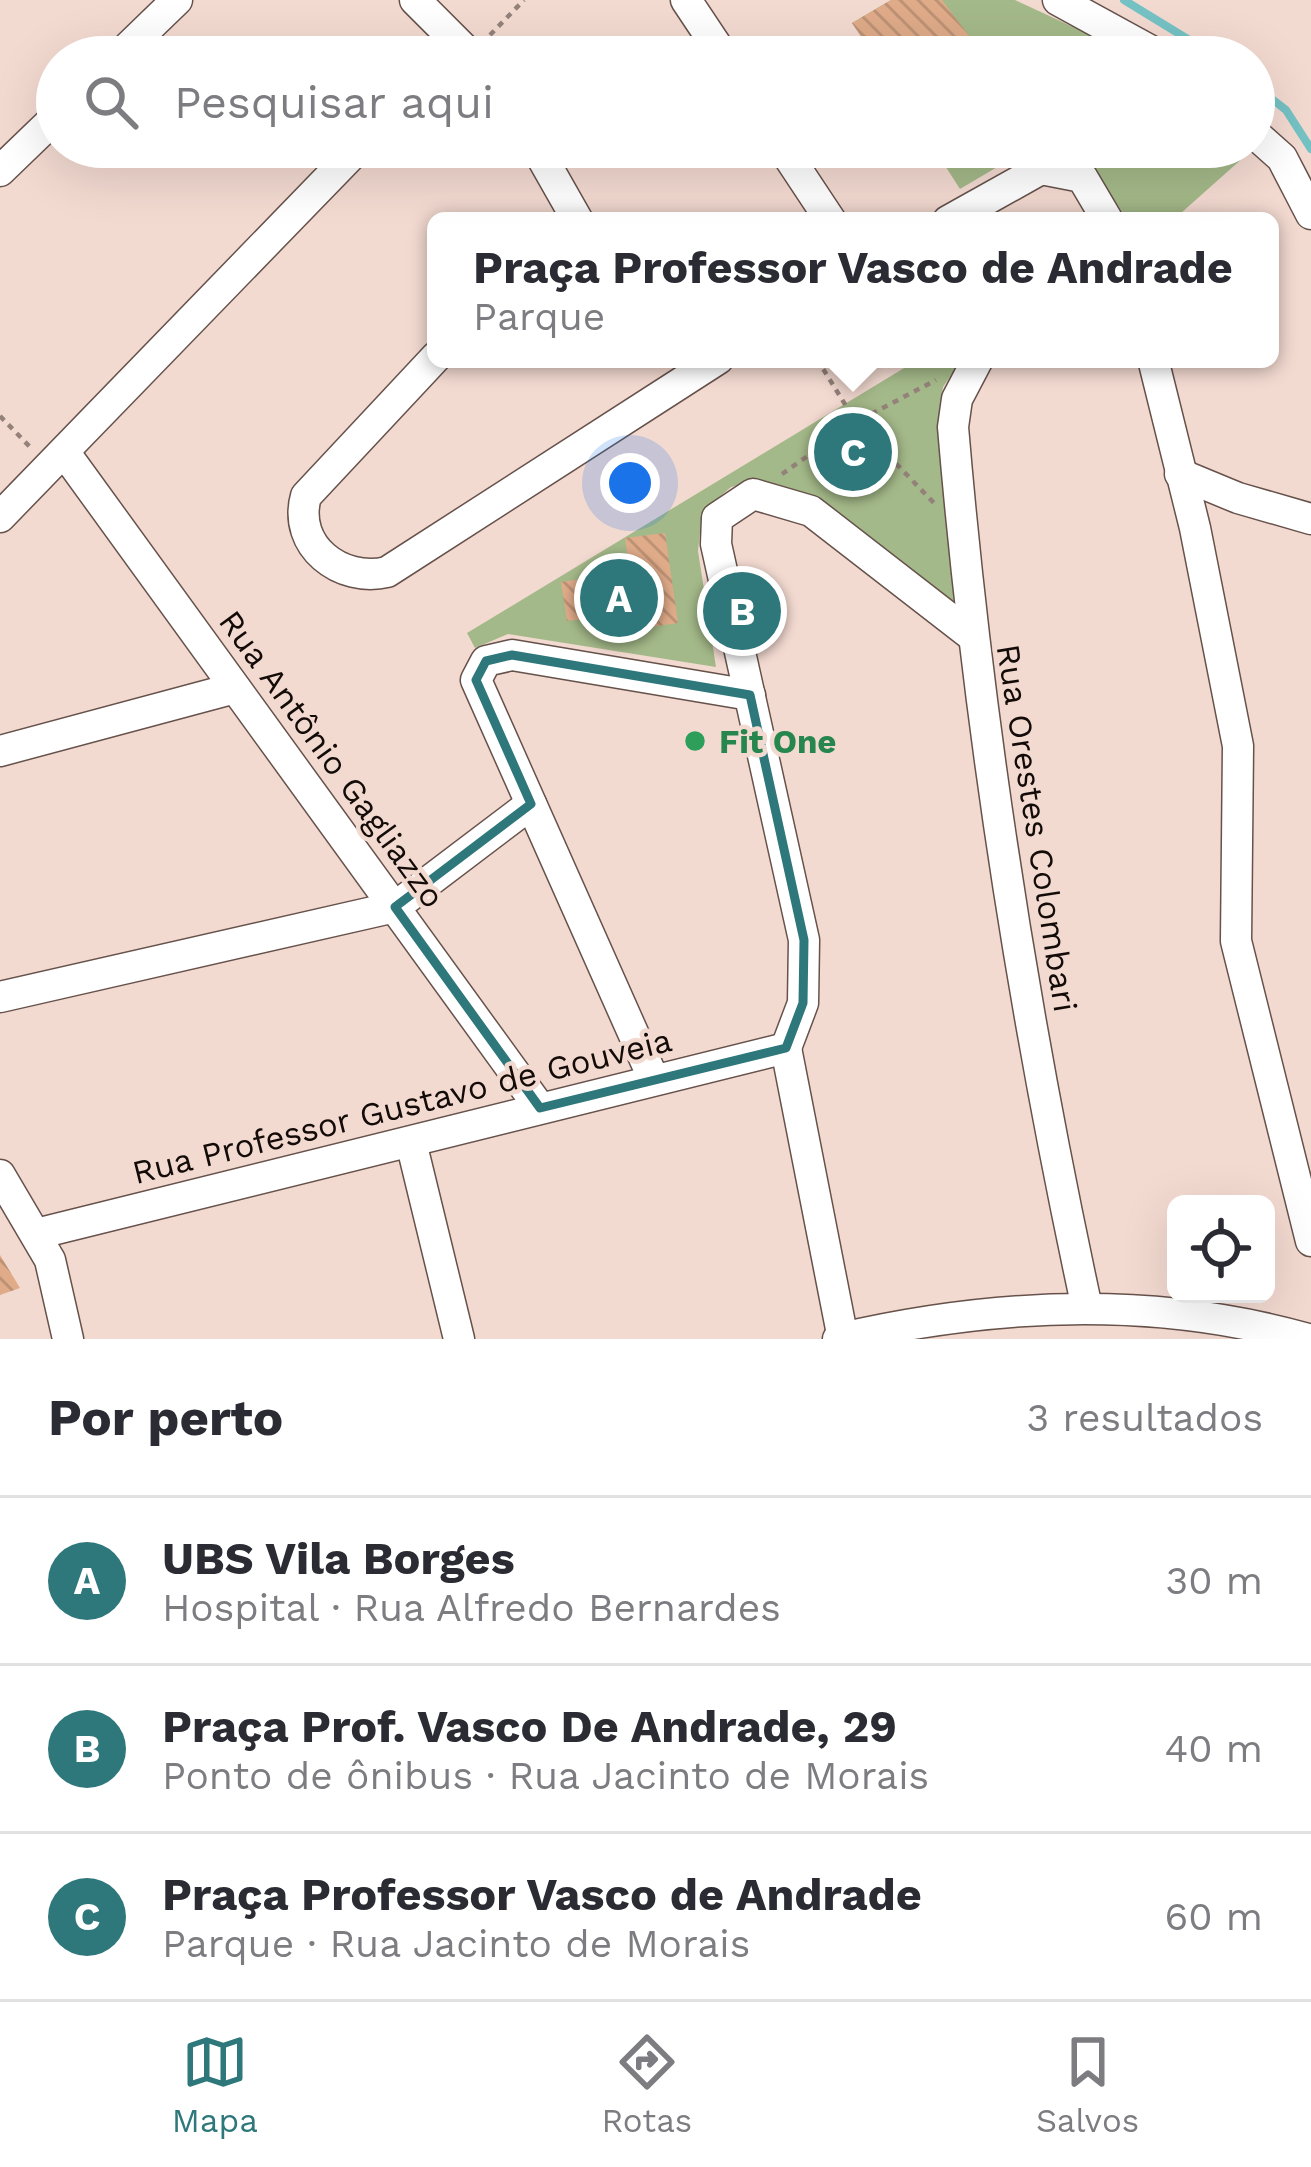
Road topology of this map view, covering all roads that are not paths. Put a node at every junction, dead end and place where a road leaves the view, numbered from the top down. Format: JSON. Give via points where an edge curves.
{"nodes":[{"id":1,"x":177,"y":0,"type":"edge"},
{"id":2,"x":415,"y":0,"type":"edge"},
{"id":3,"x":686,"y":0,"type":"edge"},
{"id":4,"x":1058,"y":0,"type":"edge"},
{"id":5,"x":140,"y":36,"type":"edge"},
{"id":6,"x":447,"y":36,"type":"edge"},
{"id":7,"x":710,"y":36,"type":"edge"},
{"id":8,"x":1124,"y":36,"type":"edge"},
{"id":9,"x":36,"y":136,"type":"edge"},
{"id":10,"x":1275,"y":152,"type":"edge"},
{"id":11,"x":339,"y":168,"type":"edge"},
{"id":12,"x":547,"y":168,"type":"edge"},
{"id":13,"x":796,"y":168,"type":"edge"},
{"id":14,"x":0,"y":171,"type":"edge"},
{"id":15,"x":569,"y":212,"type":"edge"},
{"id":16,"x":825,"y":212,"type":"edge"},
{"id":17,"x":964,"y":212,"type":"edge"},
{"id":18,"x":1103,"y":212,"type":"edge"},
{"id":19,"x":1311,"y":214,"type":"edge"},
{"id":20,"x":427,"y":367,"type":"edge"},
{"id":21,"x":973,"y":368,"type":"edge"},
{"id":22,"x":1149,"y":368,"type":"edge"},
{"id":23,"x":666,"y":372,"type":"edge"},
{"id":24,"x":58,"y":460,"type":"junction"},
{"id":25,"x":1180,"y":473,"type":"junction"},
{"id":26,"x":0,"y":517,"type":"edge"},
{"id":27,"x":1311,"y":519,"type":"edge"},
{"id":28,"x":971,"y":635,"type":"junction"},
{"id":29,"x":235,"y":688,"type":"junction"},
{"id":30,"x":750,"y":695,"type":"junction"},
{"id":31,"x":0,"y":751,"type":"edge"},
{"id":32,"x":531,"y":804,"type":"junction"},
{"id":33,"x":394,"y":907,"type":"junction"},
{"id":34,"x":0,"y":997,"type":"edge"},
{"id":35,"x":786,"y":1048,"type":"junction"},
{"id":36,"x":654,"y":1080,"type":"junction"},
{"id":37,"x":540,"y":1108,"type":"junction"},
{"id":38,"x":411,"y":1142,"type":"junction"},
{"id":39,"x":0,"y":1175,"type":"edge"},
{"id":40,"x":36,"y":1234,"type":"junction"},
{"id":41,"x":1311,"y":1241,"type":"edge"},
{"id":42,"x":1087,"y":1308,"type":"junction"},
{"id":43,"x":841,"y":1338,"type":"edge"},
{"id":44,"x":68,"y":1339,"type":"edge"},
{"id":45,"x":459,"y":1339,"type":"edge"},
{"id":46,"x":1308,"y":1339,"type":"edge"}],
"edges":[{"from":1,"to":5,"type":"street"},
{"from":2,"to":6,"type":"street"},
{"from":3,"to":7,"type":"street"},
{"from":4,"to":8,"type":"street"},
{"from":9,"to":14,"type":"street"},
{"from":10,"to":19,"type":"street"},
{"from":11,"to":24,"type":"street"},
{"from":12,"to":15,"type":"street"},
{"from":13,"to":16,"type":"street"},
{"from":17,"to":18,"type":"street","via":[[1041,170],[1082,177]]},
{"from":20,"to":23,"type":"street","via":[[306,496],[301,514],[309,534],[341,571],[362,578],[387,572]]},
{"from":21,"to":28,"type":"street","name":"Rua Orestes Colombari","via":[[953,427]]},
{"from":22,"to":25,"type":"street"},
{"from":24,"to":26,"type":"street"},
{"from":24,"to":29,"type":"street","name":"Rua Antônio Gagliazzo"},
{"from":25,"to":27,"type":"street"},
{"from":25,"to":41,"type":"street","via":[[1238,746],[1236,941]]},
{"from":28,"to":30,"type":"street","via":[[812,511],[752,494],[717,518],[716,544]]},
{"from":28,"to":42,"type":"street","name":"Rua Orestes Colombari","via":[[1042,1099]]},
{"from":29,"to":31,"type":"street"},
{"from":29,"to":33,"type":"street","name":"Rua Antônio Gagliazzo"},
{"from":30,"to":32,"type":"street","via":[[512,655],[485,661],[476,680]]},
{"from":30,"to":35,"type":"street","via":[[804,940],[803,1003]]},
{"from":32,"to":33,"type":"street"},
{"from":32,"to":36,"type":"street"},
{"from":33,"to":34,"type":"street"},
{"from":33,"to":37,"type":"street","name":"Rua Antônio Gagliazzo"},
{"from":35,"to":36,"type":"street","name":"Rua Professor Gustavo de Gouveia"},
{"from":35,"to":43,"type":"street"},
{"from":36,"to":37,"type":"street","name":"Rua Professor Gustavo de Gouveia"},
{"from":37,"to":38,"type":"street","name":"Rua Professor Gustavo de Gouveia"},
{"from":38,"to":40,"type":"street","name":"Rua Professor Gustavo de Gouveia"},
{"from":38,"to":45,"type":"street"},
{"from":39,"to":40,"type":"street"},
{"from":40,"to":44,"type":"street"},
{"from":42,"to":43,"type":"street","via":[[961,1315]]},
{"from":42,"to":46,"type":"street","via":[[1164,1312]]}]}
